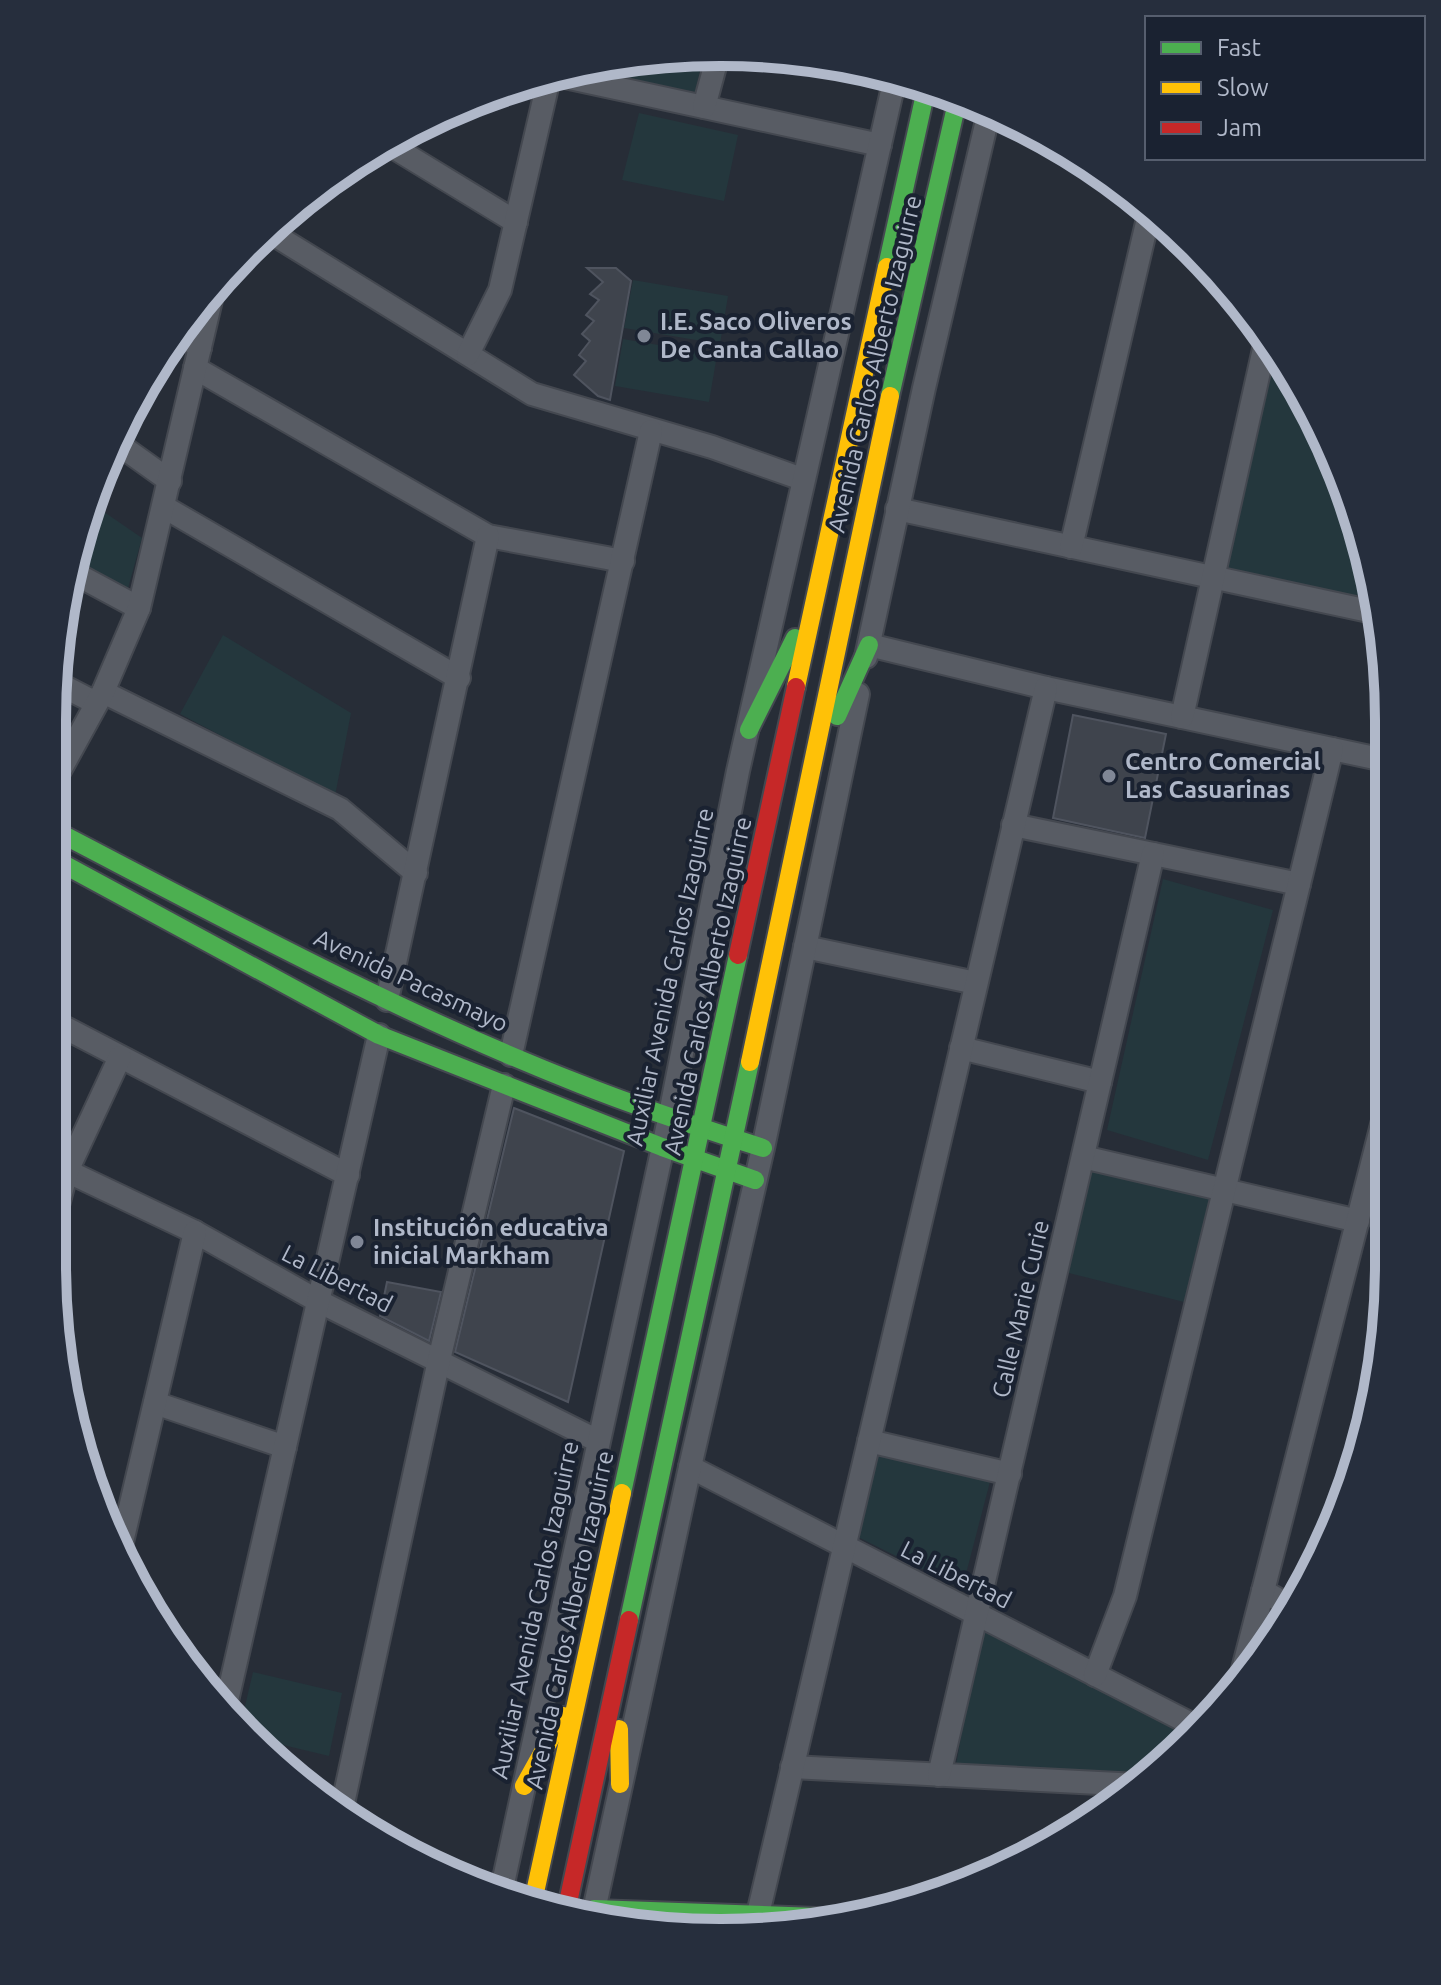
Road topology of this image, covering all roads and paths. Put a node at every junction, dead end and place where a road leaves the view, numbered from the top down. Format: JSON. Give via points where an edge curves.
{"nodes":[{"id":1,"x":715,"y":66,"type":"edge"},
{"id":2,"x":584,"y":81,"type":"edge"},
{"id":3,"x":547,"y":89,"type":"edge"},
{"id":4,"x":893,"y":89,"type":"edge"},
{"id":5,"x":924,"y":99,"type":"edge"},
{"id":6,"x":704,"y":107,"type":"junction"},
{"id":7,"x":955,"y":110,"type":"edge"},
{"id":8,"x":987,"y":123,"type":"edge"},
{"id":9,"x":880,"y":145,"type":"junction"},
{"id":10,"x":399,"y":151,"type":"edge"},
{"id":11,"x":516,"y":222,"type":"junction"},
{"id":12,"x":1147,"y":224,"type":"edge"},
{"id":13,"x":279,"y":238,"type":"edge"},
{"id":14,"x":208,"y":313,"type":"edge"},
{"id":15,"x":187,"y":342,"type":"edge"},
{"id":16,"x":468,"y":354,"type":"junction"},
{"id":17,"x":1263,"y":354,"type":"edge"},
{"id":18,"x":198,"y":358,"type":"junction"},
{"id":19,"x":865,"y":378,"type":"junction"},
{"id":20,"x":892,"y":385,"type":"junction"},
{"id":21,"x":651,"y":431,"type":"junction"},
{"id":22,"x":125,"y":449,"type":"edge"},
{"id":23,"x":802,"y":479,"type":"junction"},
{"id":24,"x":170,"y":481,"type":"junction"},
{"id":25,"x":164,"y":507,"type":"junction"},
{"id":26,"x":897,"y":509,"type":"junction"},
{"id":27,"x":488,"y":536,"type":"junction"},
{"id":28,"x":1071,"y":547,"type":"junction"},
{"id":29,"x":623,"y":561,"type":"junction"},
{"id":30,"x":1213,"y":577,"type":"junction"},
{"id":31,"x":82,"y":578,"type":"edge"},
{"id":32,"x":817,"y":595,"type":"junction"},
{"id":33,"x":139,"y":608,"type":"junction"},
{"id":34,"x":1365,"y":609,"type":"edge"},
{"id":35,"x":869,"y":645,"type":"junction"},
{"id":36,"x":459,"y":678,"type":"junction"},
{"id":37,"x":67,"y":686,"type":"edge"},
{"id":38,"x":1046,"y":688,"type":"junction"},
{"id":39,"x":99,"y":697,"type":"junction"},
{"id":40,"x":1182,"y":717,"type":"junction"},
{"id":41,"x":749,"y":730,"type":"junction"},
{"id":42,"x":1332,"y":749,"type":"junction"},
{"id":43,"x":1375,"y":758,"type":"edge"},
{"id":44,"x":66,"y":759,"type":"edge"},
{"id":45,"x":808,"y":783,"type":"junction"},
{"id":46,"x":1013,"y":825,"type":"junction"},
{"id":47,"x":66,"y":836,"type":"edge"},
{"id":48,"x":1153,"y":854,"type":"junction"},
{"id":49,"x":66,"y":865,"type":"edge"},
{"id":50,"x":125,"y":866,"type":"junction"},
{"id":51,"x":416,"y":873,"type":"junction"},
{"id":52,"x":1299,"y":884,"type":"junction"},
{"id":53,"x":113,"y":890,"type":"junction"},
{"id":54,"x":805,"y":947,"type":"junction"},
{"id":55,"x":976,"y":983,"type":"junction"},
{"id":56,"x":387,"y":1000,"type":"junction"},
{"id":57,"x":66,"y":1028,"type":"edge"},
{"id":58,"x":379,"y":1035,"type":"junction"},
{"id":59,"x":961,"y":1048,"type":"junction"},
{"id":60,"x":511,"y":1055,"type":"junction"},
{"id":61,"x":120,"y":1057,"type":"junction"},
{"id":62,"x":1100,"y":1082,"type":"junction"},
{"id":63,"x":504,"y":1085,"type":"junction"},
{"id":64,"x":669,"y":1119,"type":"junction"},
{"id":65,"x":702,"y":1131,"type":"junction"},
{"id":66,"x":734,"y":1140,"type":"junction"},
{"id":67,"x":662,"y":1147,"type":"junction"},
{"id":68,"x":763,"y":1148,"type":"junction"},
{"id":69,"x":1375,"y":1153,"type":"edge"},
{"id":70,"x":66,"y":1157,"type":"edge"},
{"id":71,"x":1083,"y":1157,"type":"junction"},
{"id":72,"x":695,"y":1159,"type":"junction"},
{"id":73,"x":727,"y":1170,"type":"junction"},
{"id":74,"x":66,"y":1171,"type":"edge"},
{"id":75,"x":348,"y":1175,"type":"junction"},
{"id":76,"x":755,"y":1180,"type":"junction"},
{"id":77,"x":1224,"y":1189,"type":"junction"},
{"id":78,"x":1358,"y":1221,"type":"junction"},
{"id":79,"x":195,"y":1232,"type":"junction"},
{"id":80,"x":318,"y":1301,"type":"junction"},
{"id":81,"x":439,"y":1360,"type":"junction"},
{"id":82,"x":155,"y":1403,"type":"junction"},
{"id":83,"x":598,"y":1441,"type":"junction"},
{"id":84,"x":869,"y":1441,"type":"junction"},
{"id":85,"x":285,"y":1447,"type":"junction"},
{"id":86,"x":690,"y":1467,"type":"junction"},
{"id":87,"x":1010,"y":1474,"type":"junction"},
{"id":88,"x":124,"y":1533,"type":"edge"},
{"id":89,"x":844,"y":1546,"type":"junction"},
{"id":90,"x":1263,"y":1591,"type":"junction"},
{"id":91,"x":1281,"y":1601,"type":"edge"},
{"id":92,"x":976,"y":1614,"type":"junction"},
{"id":93,"x":1247,"y":1653,"type":"edge"},
{"id":94,"x":617,"y":1675,"type":"junction"},
{"id":95,"x":1095,"y":1675,"type":"junction"},
{"id":96,"x":581,"y":1684,"type":"junction"},
{"id":97,"x":226,"y":1693,"type":"edge"},
{"id":98,"x":1188,"y":1722,"type":"edge"},
{"id":99,"x":792,"y":1767,"type":"junction"},
{"id":100,"x":939,"y":1775,"type":"junction"},
{"id":101,"x":620,"y":1784,"type":"junction"},
{"id":102,"x":1119,"y":1784,"type":"edge"},
{"id":103,"x":524,"y":1786,"type":"junction"},
{"id":104,"x":344,"y":1800,"type":"edge"},
{"id":105,"x":503,"y":1882,"type":"edge"},
{"id":106,"x":535,"y":1892,"type":"edge"},
{"id":107,"x":568,"y":1901,"type":"edge"},
{"id":108,"x":594,"y":1906,"type":"edge"},
{"id":109,"x":637,"y":1913,"type":"edge"},
{"id":110,"x":758,"y":1914,"type":"junction"},
{"id":111,"x":786,"y":1915,"type":"edge"}],
"edges":[{"from":1,"to":6,"type":"street"},
{"from":2,"to":6,"type":"street"},
{"from":3,"to":11,"type":"street"},
{"from":4,"to":9,"type":"street","name":"Auxiliar Avenida Carlos Izaguirre"},
{"from":5,"to":19,"type":"main road","name":"Avenida Carlos Alberto Izaguirre"},
{"from":6,"to":9,"type":"street"},
{"from":7,"to":20,"type":"main road","name":"Avenida Carlos Alberto Izaguirre"},
{"from":8,"to":26,"type":"street"},
{"from":9,"to":23,"type":"street","name":"Auxiliar Avenida Carlos Izaguirre"},
{"from":10,"to":11,"type":"street"},
{"from":11,"to":16,"type":"street","via":[[500,290]]},
{"from":12,"to":28,"type":"street"},
{"from":13,"to":16,"type":"street"},
{"from":14,"to":18,"type":"street"},
{"from":15,"to":18,"type":"street"},
{"from":16,"to":21,"type":"street","via":[[532,394]]},
{"from":17,"to":30,"type":"street"},
{"from":18,"to":24,"type":"street"},
{"from":18,"to":27,"type":"street"},
{"from":19,"to":20,"type":"main road"},
{"from":19,"to":32,"type":"main road","name":"Avenida Carlos Alberto Izaguirre"},
{"from":20,"to":45,"type":"main road","name":"Avenida Carlos Alberto Izaguirre"},
{"from":21,"to":23,"type":"street"},
{"from":21,"to":29,"type":"street"},
{"from":22,"to":24,"type":"street"},
{"from":23,"to":41,"type":"street","name":"Auxiliar Avenida Carlos Izaguirre"},
{"from":24,"to":25,"type":"street"},
{"from":25,"to":33,"type":"street"},
{"from":25,"to":36,"type":"street"},
{"from":26,"to":28,"type":"street"},
{"from":26,"to":35,"type":"street"},
{"from":27,"to":29,"type":"street"},
{"from":27,"to":36,"type":"street"},
{"from":28,"to":30,"type":"street"},
{"from":29,"to":60,"type":"street"},
{"from":30,"to":34,"type":"street"},
{"from":30,"to":40,"type":"street"},
{"from":31,"to":33,"type":"street"},
{"from":32,"to":41,"type":"main road"},
{"from":32,"to":65,"type":"main road","name":"Avenida Carlos Alberto Izaguirre"},
{"from":33,"to":39,"type":"street"},
{"from":35,"to":38,"type":"street"},
{"from":35,"to":45,"type":"main road"},
{"from":35,"to":54,"type":"street"},
{"from":36,"to":51,"type":"street"},
{"from":37,"to":39,"type":"street"},
{"from":38,"to":40,"type":"street"},
{"from":38,"to":46,"type":"street"},
{"from":39,"to":44,"type":"street"},
{"from":39,"to":51,"type":"street","via":[[340,809]]},
{"from":40,"to":42,"type":"street"},
{"from":41,"to":64,"type":"street","name":"Auxiliar Avenida Carlos Izaguirre"},
{"from":42,"to":43,"type":"street"},
{"from":42,"to":52,"type":"street"},
{"from":45,"to":66,"type":"main road","name":"Avenida Carlos Alberto Izaguirre"},
{"from":46,"to":48,"type":"street"},
{"from":46,"to":55,"type":"street"},
{"from":47,"to":50,"type":"main road","name":"Avenida Pacasmayo"},
{"from":48,"to":52,"type":"street"},
{"from":48,"to":62,"type":"street","name":"Calle Marie Curie"},
{"from":49,"to":53,"type":"main road"},
{"from":50,"to":53,"type":"main road"},
{"from":50,"to":56,"type":"main road","name":"Avenida Pacasmayo"},
{"from":51,"to":56,"type":"street"},
{"from":52,"to":77,"type":"street"},
{"from":53,"to":58,"type":"main road"},
{"from":54,"to":55,"type":"street"},
{"from":54,"to":68,"type":"street"},
{"from":55,"to":59,"type":"street"},
{"from":56,"to":60,"type":"main road","name":"Avenida Pacasmayo"},
{"from":57,"to":61,"type":"street"},
{"from":58,"to":63,"type":"main road"},
{"from":58,"to":75,"type":"street"},
{"from":59,"to":62,"type":"street"},
{"from":59,"to":84,"type":"street"},
{"from":60,"to":64,"type":"main road","name":"Avenida Pacasmayo"},
{"from":61,"to":70,"type":"street"},
{"from":61,"to":75,"type":"street"},
{"from":62,"to":71,"type":"street","name":"Calle Marie Curie"},
{"from":63,"to":67,"type":"main road"},
{"from":63,"to":81,"type":"street"},
{"from":64,"to":65,"type":"main road","name":"Avenida Pacasmayo"},
{"from":64,"to":67,"type":"street","name":"Auxiliar Avenida Carlos Izaguirre"},
{"from":65,"to":66,"type":"main road","name":"Avenida Pacasmayo"},
{"from":65,"to":72,"type":"main road","name":"Avenida Carlos Alberto Izaguirre"},
{"from":66,"to":68,"type":"main road","name":"Avenida Pacasmayo"},
{"from":66,"to":73,"type":"main road","name":"Avenida Carlos Alberto Izaguirre"},
{"from":67,"to":72,"type":"main road"},
{"from":67,"to":83,"type":"street","name":"Auxiliar Avenida Carlos Izaguirre"},
{"from":68,"to":76,"type":"street"},
{"from":69,"to":78,"type":"street"},
{"from":71,"to":77,"type":"street"},
{"from":71,"to":87,"type":"street","name":"Calle Marie Curie"},
{"from":72,"to":73,"type":"main road"},
{"from":72,"to":96,"type":"main road","name":"Avenida Carlos Alberto Izaguirre"},
{"from":73,"to":76,"type":"main road"},
{"from":73,"to":94,"type":"main road","name":"Avenida Carlos Alberto Izaguirre"},
{"from":74,"to":79,"type":"street","name":"La Libertad"},
{"from":75,"to":80,"type":"street"},
{"from":76,"to":86,"type":"street"},
{"from":77,"to":78,"type":"street"},
{"from":77,"to":95,"type":"street","via":[[1125,1596]]},
{"from":78,"to":90,"type":"street"},
{"from":79,"to":80,"type":"street","name":"La Libertad"},
{"from":79,"to":82,"type":"street"},
{"from":80,"to":81,"type":"street","name":"La Libertad"},
{"from":80,"to":85,"type":"street"},
{"from":81,"to":83,"type":"street","name":"La Libertad"},
{"from":81,"to":104,"type":"street"},
{"from":82,"to":85,"type":"street"},
{"from":82,"to":88,"type":"street"},
{"from":83,"to":103,"type":"street","name":"Auxiliar Avenida Carlos Izaguirre"},
{"from":84,"to":87,"type":"street"},
{"from":84,"to":89,"type":"street"},
{"from":85,"to":97,"type":"street"},
{"from":86,"to":89,"type":"street","name":"La Libertad"},
{"from":86,"to":101,"type":"street"},
{"from":87,"to":92,"type":"street","name":"Calle Marie Curie"},
{"from":89,"to":92,"type":"street","name":"La Libertad"},
{"from":89,"to":99,"type":"street"},
{"from":90,"to":91,"type":"street"},
{"from":90,"to":93,"type":"street"},
{"from":92,"to":95,"type":"street","name":"La Libertad"},
{"from":92,"to":100,"type":"street","name":"Calle Marie Curie"},
{"from":94,"to":101,"type":"main road"},
{"from":94,"to":107,"type":"main road","name":"Avenida Carlos Alberto Izaguirre"},
{"from":95,"to":98,"type":"street","name":"La Libertad"},
{"from":96,"to":103,"type":"main road"},
{"from":96,"to":106,"type":"main road","name":"Avenida Carlos Alberto Izaguirre"},
{"from":99,"to":100,"type":"street"},
{"from":99,"to":110,"type":"street"},
{"from":100,"to":102,"type":"street"},
{"from":101,"to":108,"type":"street"},
{"from":103,"to":105,"type":"street","name":"Auxiliar Avenida Carlos Izaguirre"},
{"from":109,"to":110,"type":"main road"},
{"from":110,"to":111,"type":"main road"}]}
